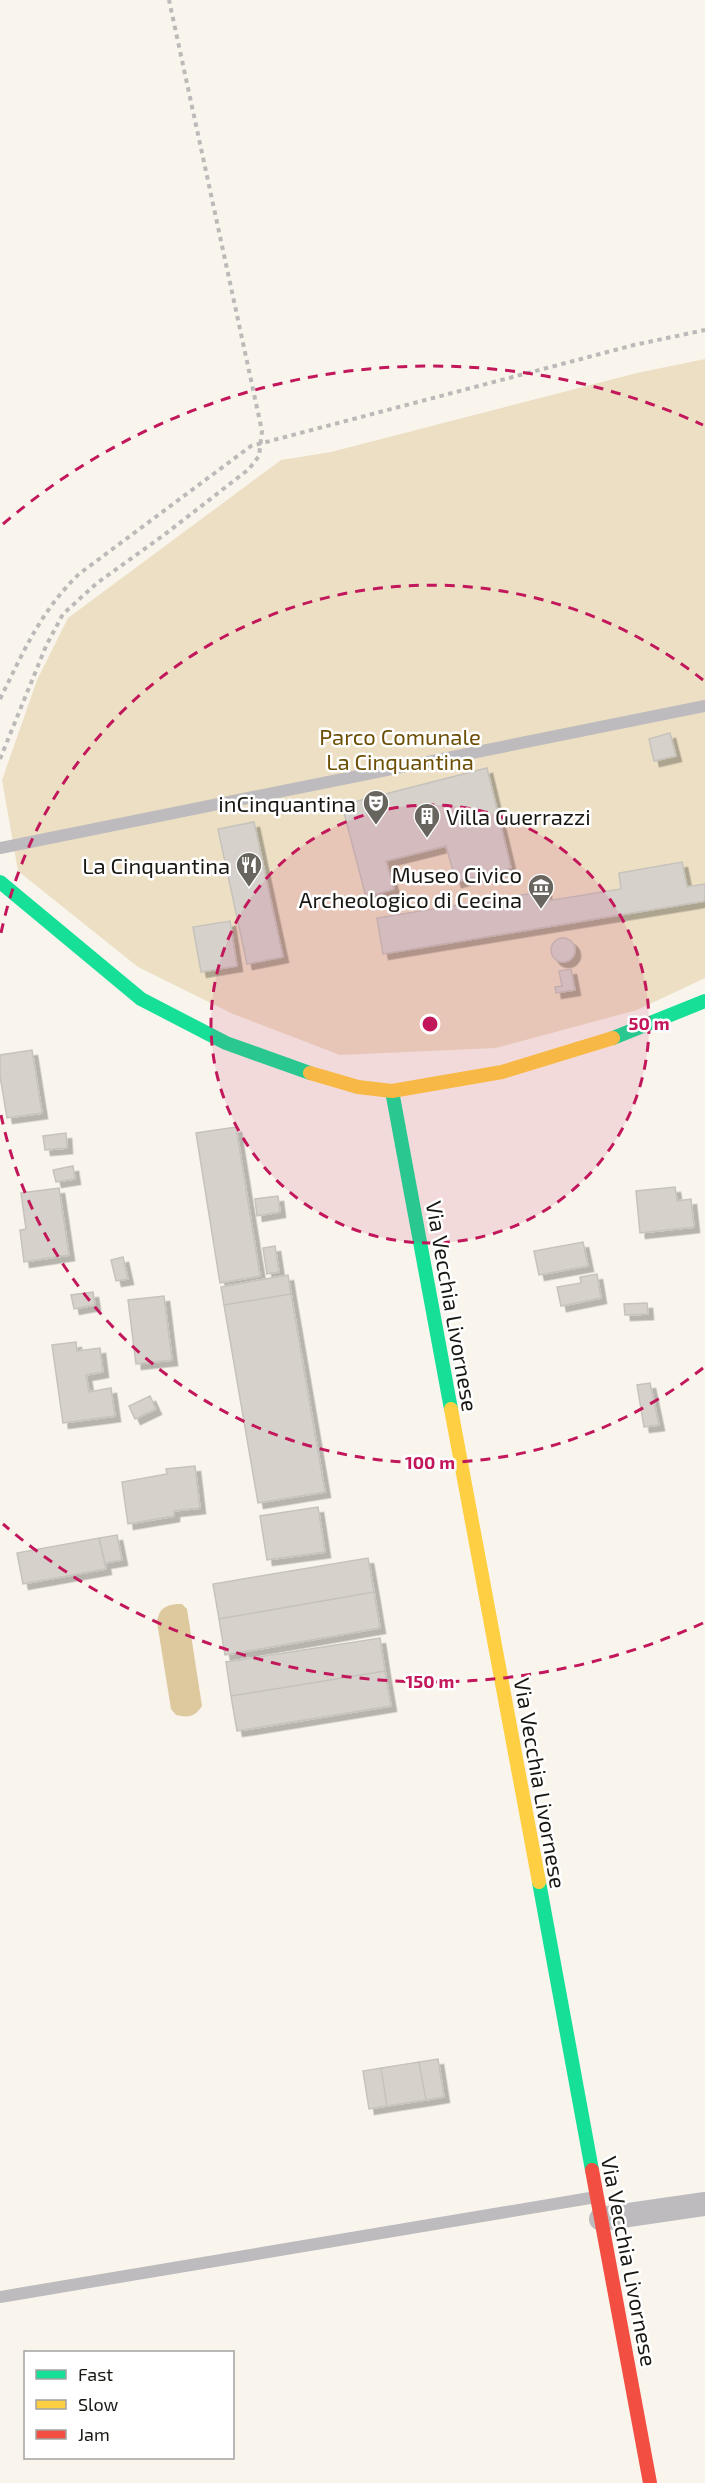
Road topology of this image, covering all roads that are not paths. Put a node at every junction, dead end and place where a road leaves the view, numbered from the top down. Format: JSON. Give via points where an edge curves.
{"nodes":[{"id":1,"x":705,"y":706,"type":"edge"},
{"id":2,"x":0,"y":848,"type":"edge"},
{"id":3,"x":0,"y":882,"type":"edge"},
{"id":4,"x":705,"y":1001,"type":"edge"},
{"id":5,"x":392,"y":1091,"type":"junction"},
{"id":6,"x":705,"y":2204,"type":"edge"},
{"id":7,"x":599,"y":2208,"type":"junction"},
{"id":8,"x":0,"y":2297,"type":"edge"},
{"id":9,"x":650,"y":2483,"type":"edge"}],
"edges":[{"from":1,"to":2,"type":"lane"},
{"from":3,"to":5,"type":"street","via":[[141,999],[193,1027],[320,1077]]},
{"from":4,"to":5,"type":"street","via":[[615,1037],[502,1072]]},
{"from":5,"to":7,"type":"street","name":"Via Vecchia Livornese"},
{"from":6,"to":7,"type":"street"},
{"from":7,"to":8,"type":"lane"},
{"from":7,"to":9,"type":"street","name":"Via Vecchia Livornese"}]}
